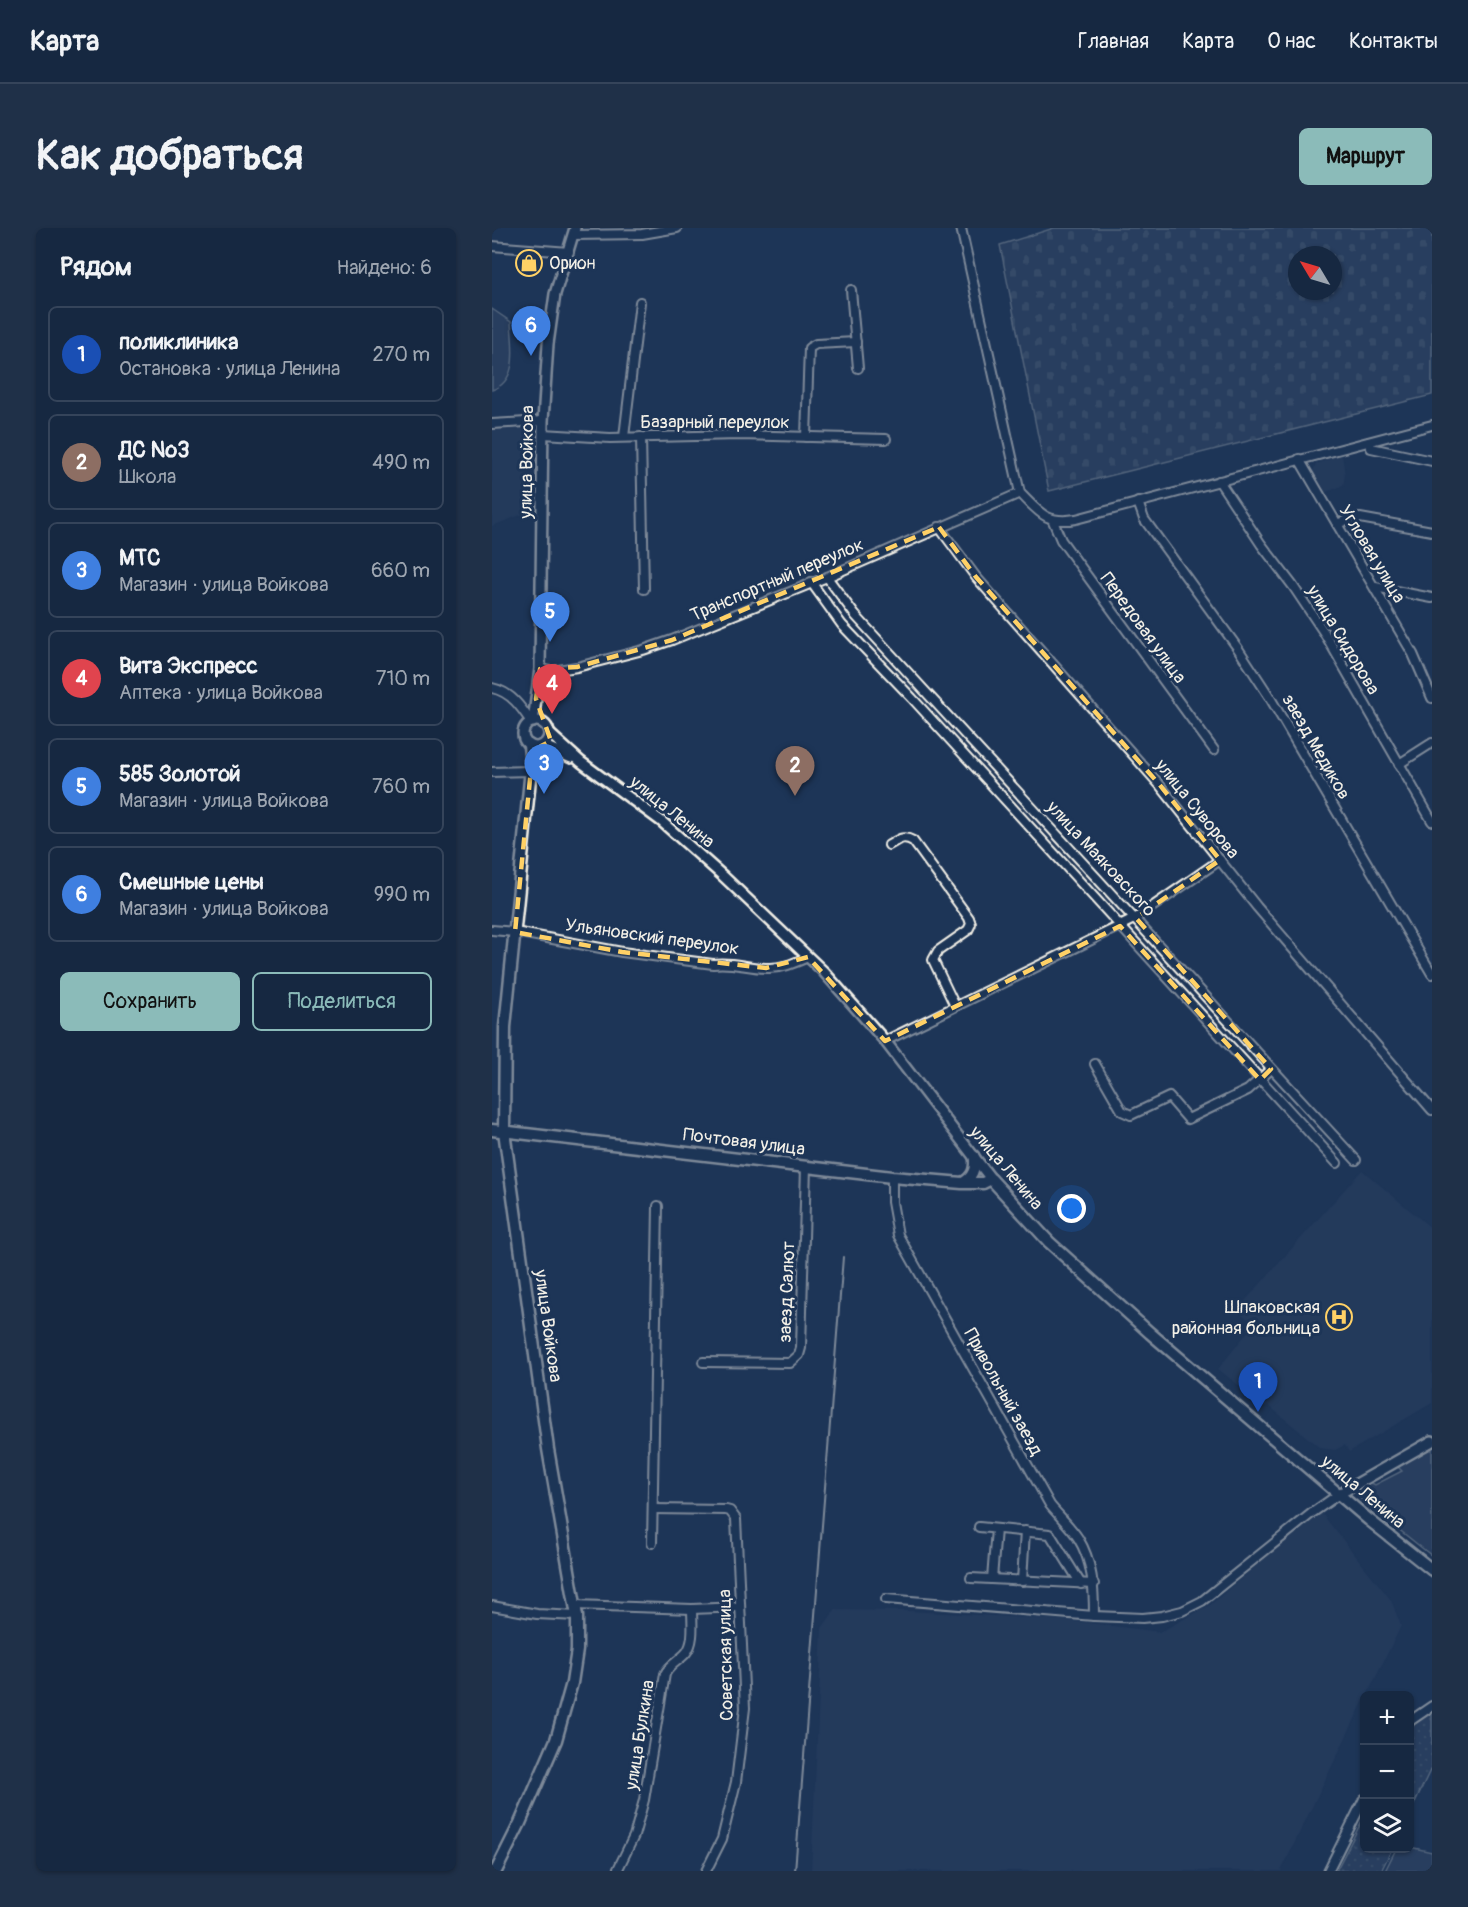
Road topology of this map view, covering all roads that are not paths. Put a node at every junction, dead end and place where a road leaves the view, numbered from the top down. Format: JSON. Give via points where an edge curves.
{"nodes":[{"id":1,"x":677,"y":228,"type":"edge"},
{"id":2,"x":961,"y":228,"type":"edge"},
{"id":3,"x":574,"y":231,"type":"edge"},
{"id":4,"x":492,"y":246,"type":"edge"},
{"id":5,"x":569,"y":252,"type":"junction"},
{"id":6,"x":850,"y":290,"type":"dead end"},
{"id":7,"x":640,"y":303,"type":"dead end"},
{"id":8,"x":855,"y":342,"type":"junction"},
{"id":9,"x":858,"y":368,"type":"dead end"},
{"id":10,"x":543,"y":421,"type":"junction"},
{"id":11,"x":492,"y":424,"type":"edge"},
{"id":12,"x":1432,"y":425,"type":"edge"},
{"id":13,"x":543,"y":434,"type":"junction"},
{"id":14,"x":624,"y":437,"type":"junction"},
{"id":15,"x":641,"y":437,"type":"junction"},
{"id":16,"x":806,"y":437,"type":"junction"},
{"id":17,"x":886,"y":439,"type":"dead end"},
{"id":18,"x":1369,"y":442,"type":"junction"},
{"id":19,"x":1299,"y":459,"type":"junction"},
{"id":20,"x":1432,"y":461,"type":"edge"},
{"id":21,"x":1219,"y":481,"type":"junction"},
{"id":22,"x":1020,"y":493,"type":"junction"},
{"id":23,"x":1138,"y":502,"type":"junction"},
{"id":24,"x":1053,"y":521,"type":"junction"},
{"id":25,"x":1337,"y":524,"type":"junction"},
{"id":26,"x":939,"y":527,"type":"junction"},
{"id":27,"x":1432,"y":531,"type":"edge"},
{"id":28,"x":827,"y":577,"type":"junction"},
{"id":29,"x":812,"y":582,"type":"junction"},
{"id":30,"x":1375,"y":587,"type":"junction"},
{"id":31,"x":644,"y":589,"type":"dead end"},
{"id":32,"x":1432,"y":598,"type":"edge"},
{"id":33,"x":540,"y":669,"type":"junction"},
{"id":34,"x":492,"y":687,"type":"edge"},
{"id":35,"x":1432,"y":698,"type":"edge"},
{"id":36,"x":536,"y":699,"type":"junction"},
{"id":37,"x":532,"y":722,"type":"junction"},
{"id":38,"x":543,"y":723,"type":"junction"},
{"id":39,"x":550,"y":734,"type":"junction"},
{"id":40,"x":1432,"y":743,"type":"edge"},
{"id":41,"x":529,"y":745,"type":"junction"},
{"id":42,"x":542,"y":746,"type":"junction"},
{"id":43,"x":1214,"y":750,"type":"dead end"},
{"id":44,"x":581,"y":762,"type":"junction"},
{"id":45,"x":1399,"y":764,"type":"junction"},
{"id":46,"x":531,"y":770,"type":"junction"},
{"id":47,"x":492,"y":772,"type":"edge"},
{"id":48,"x":1432,"y":821,"type":"edge"},
{"id":49,"x":890,"y":845,"type":"dead end"},
{"id":50,"x":1220,"y":860,"type":"junction"},
{"id":51,"x":1136,"y":918,"type":"junction"},
{"id":52,"x":1120,"y":926,"type":"junction"},
{"id":53,"x":492,"y":930,"type":"edge"},
{"id":54,"x":515,"y":932,"type":"junction"},
{"id":55,"x":808,"y":957,"type":"junction"},
{"id":56,"x":1432,"y":974,"type":"edge"},
{"id":57,"x":955,"y":1006,"type":"junction"},
{"id":58,"x":885,"y":1041,"type":"junction"},
{"id":59,"x":1095,"y":1064,"type":"dead end"},
{"id":60,"x":1271,"y":1069,"type":"junction"},
{"id":61,"x":1260,"y":1080,"type":"junction"},
{"id":62,"x":1432,"y":1110,"type":"edge"},
{"id":63,"x":492,"y":1130,"type":"edge"},
{"id":64,"x":504,"y":1131,"type":"junction"},
{"id":65,"x":974,"y":1156,"type":"junction"},
{"id":66,"x":1356,"y":1160,"type":"dead end"},
{"id":67,"x":1337,"y":1163,"type":"dead end"},
{"id":68,"x":806,"y":1166,"type":"junction"},
{"id":69,"x":892,"y":1177,"type":"junction"},
{"id":70,"x":991,"y":1179,"type":"junction"},
{"id":71,"x":962,"y":1183,"type":"junction"},
{"id":72,"x":658,"y":1206,"type":"dead end"},
{"id":73,"x":703,"y":1362,"type":"dead end"},
{"id":74,"x":1432,"y":1442,"type":"edge"},
{"id":75,"x":1339,"y":1494,"type":"junction"},
{"id":76,"x":653,"y":1509,"type":"junction"},
{"id":77,"x":979,"y":1527,"type":"dead end"},
{"id":78,"x":996,"y":1529,"type":"junction"},
{"id":79,"x":1025,"y":1531,"type":"junction"},
{"id":80,"x":652,"y":1543,"type":"dead end"},
{"id":81,"x":1432,"y":1570,"type":"edge"},
{"id":82,"x":970,"y":1578,"type":"dead end"},
{"id":83,"x":992,"y":1580,"type":"junction"},
{"id":84,"x":1022,"y":1581,"type":"junction"},
{"id":85,"x":1081,"y":1584,"type":"junction"},
{"id":86,"x":1094,"y":1584,"type":"junction"},
{"id":87,"x":886,"y":1599,"type":"dead end"},
{"id":88,"x":492,"y":1606,"type":"edge"},
{"id":89,"x":740,"y":1607,"type":"junction"},
{"id":90,"x":692,"y":1609,"type":"junction"},
{"id":91,"x":576,"y":1611,"type":"junction"},
{"id":92,"x":1094,"y":1616,"type":"junction"},
{"id":93,"x":1432,"y":1706,"type":"edge"},
{"id":94,"x":1414,"y":1718,"type":"edge"},
{"id":95,"x":1360,"y":1809,"type":"edge"},
{"id":96,"x":496,"y":1871,"type":"edge"},
{"id":97,"x":617,"y":1871,"type":"edge"},
{"id":98,"x":706,"y":1871,"type":"edge"},
{"id":99,"x":1328,"y":1871,"type":"edge"}],
"edges":[{"from":1,"to":3,"type":"street","via":[[642,234]]},
{"from":2,"to":22,"type":"street"},
{"from":3,"to":5,"type":"street","name":"улица Войкова"},
{"from":4,"to":5,"type":"street"},
{"from":5,"to":10,"type":"street","name":"улица Войкова","via":[[555,294]]},
{"from":6,"to":8,"type":"street"},
{"from":7,"to":14,"type":"street"},
{"from":8,"to":9,"type":"street"},
{"from":8,"to":16,"type":"street","via":[[816,344],[810,348]]},
{"from":10,"to":11,"type":"street"},
{"from":10,"to":13,"type":"street","name":"улица Войкова"},
{"from":12,"to":18,"type":"street"},
{"from":13,"to":14,"type":"street","name":"Базарный переулок"},
{"from":13,"to":33,"type":"street","name":"улица Войкова"},
{"from":14,"to":15,"type":"street","name":"Базарный переулок"},
{"from":15,"to":16,"type":"street","name":"Базарный переулок"},
{"from":15,"to":31,"type":"street"},
{"from":16,"to":17,"type":"street","name":"Базарный переулок"},
{"from":18,"to":19,"type":"street"},
{"from":18,"to":20,"type":"street","via":[[1371,448]]},
{"from":19,"to":21,"type":"street"},
{"from":19,"to":25,"type":"street","name":"Угловая улица"},
{"from":21,"to":23,"type":"street"},
{"from":21,"to":45,"type":"street","name":"улица Сидорова","via":[[1318,625]]},
{"from":22,"to":24,"type":"street"},
{"from":22,"to":26,"type":"street","name":"Транспортный переулок"},
{"from":23,"to":24,"type":"street","via":[[1076,519]]},
{"from":23,"to":56,"type":"street","name":"заезд Медиков","via":[[1144,519],[1269,696]]},
{"from":24,"to":43,"type":"street","name":"Передовая улица","via":[[1061,540]]},
{"from":25,"to":27,"type":"street","via":[[1360,518]]},
{"from":25,"to":30,"type":"street","name":"Угловая улица"},
{"from":26,"to":28,"type":"street","name":"Транспортный переулок"},
{"from":26,"to":50,"type":"street","name":"улица Суворова","via":[[976,577],[1160,784]]},
{"from":28,"to":29,"type":"street","name":"Транспортный переулок"},
{"from":28,"to":51,"type":"street","name":"улица Маяковского","via":[[855,615]]},
{"from":29,"to":33,"type":"street","name":"Транспортный переулок","via":[[643,650],[577,668]]},
{"from":29,"to":52,"type":"street","name":"улица Маяковского","via":[[842,625]]},
{"from":30,"to":32,"type":"street"},
{"from":30,"to":35,"type":"street","name":"Угловая улица","via":[[1413,654]]},
{"from":33,"to":36,"type":"street","name":"улица Войкова"},
{"from":34,"to":37,"type":"street","via":[[517,702]]},
{"from":36,"to":37,"type":"street","name":"улица Войкова"},
{"from":36,"to":38,"type":"street","name":"улица Войкова"},
{"from":37,"to":38,"type":"street"},
{"from":37,"to":41,"type":"street","via":[[526,726],[524,735]]},
{"from":38,"to":39,"type":"street"},
{"from":39,"to":42,"type":"street"},
{"from":39,"to":44,"type":"street","name":"улица Ленина"},
{"from":40,"to":45,"type":"street"},
{"from":41,"to":42,"type":"street"},
{"from":41,"to":46,"type":"main road","name":"улица Войкова"},
{"from":42,"to":44,"type":"street","name":"улица Ленина"},
{"from":42,"to":46,"type":"main road","name":"улица Войкова"},
{"from":44,"to":55,"type":"street","name":"улица Ленина","via":[[661,820]]},
{"from":45,"to":48,"type":"street","name":"улица Сидорова"},
{"from":46,"to":47,"type":"street"},
{"from":46,"to":54,"type":"main road","name":"улица Войкова"},
{"from":49,"to":57,"type":"street","via":[[901,838],[913,841],[969,918],[968,930],[938,951],[933,960]]},
{"from":50,"to":51,"type":"street"},
{"from":50,"to":62,"type":"street","name":"улица Суворова"},
{"from":51,"to":52,"type":"street"},
{"from":51,"to":60,"type":"street","name":"улица Маяковского"},
{"from":52,"to":57,"type":"street"},
{"from":52,"to":61,"type":"street","name":"улица Маяковского"},
{"from":53,"to":54,"type":"street","name":"Ульяновский переулок"},
{"from":54,"to":55,"type":"street","name":"Ульяновский переулок","via":[[713,964],[766,968],[788,966]]},
{"from":54,"to":64,"type":"main road","name":"улица Войкова","via":[[505,1027]]},
{"from":55,"to":58,"type":"street","name":"улица Ленина"},
{"from":57,"to":58,"type":"street"},
{"from":58,"to":65,"type":"street","name":"улица Ленина"},
{"from":59,"to":61,"type":"street","via":[[1122,1111],[1131,1115],[1169,1097],[1188,1119],[1239,1095]]},
{"from":60,"to":61,"type":"street"},
{"from":60,"to":66,"type":"street","name":"улица Маяковского"},
{"from":61,"to":67,"type":"street","name":"улица Маяковского"},
{"from":63,"to":64,"type":"main road","name":"Почтовая улица"},
{"from":64,"to":68,"type":"main road","name":"Почтовая улица"},
{"from":64,"to":91,"type":"main road","name":"улица Войкова","via":[[548,1449]]},
{"from":65,"to":70,"type":"street","name":"улица Ленина"},
{"from":65,"to":71,"type":"street","via":[[972,1174]]},
{"from":68,"to":69,"type":"main road","name":"Почтовая улица"},
{"from":68,"to":73,"type":"street","name":"заезд Салют","via":[[799,1355],[790,1363]]},
{"from":69,"to":71,"type":"main road","name":"Почтовая улица"},
{"from":69,"to":86,"type":"street","name":"Привольный заезд","via":[[898,1235],[1050,1505],[1077,1537]]},
{"from":70,"to":71,"type":"main road","name":"Почтовая улица"},
{"from":70,"to":75,"type":"main road","name":"улица Ленина","via":[[1049,1242]]},
{"from":72,"to":76,"type":"street"},
{"from":74,"to":75,"type":"street"},
{"from":75,"to":81,"type":"main road","name":"улица Ленина"},
{"from":75,"to":92,"type":"street","via":[[1202,1601],[1182,1611],[1143,1618]]},
{"from":76,"to":80,"type":"street"},
{"from":76,"to":89,"type":"street","name":"Советская улица","via":[[726,1510],[734,1515]]},
{"from":77,"to":78,"type":"street"},
{"from":78,"to":79,"type":"street"},
{"from":78,"to":83,"type":"street"},
{"from":79,"to":84,"type":"street"},
{"from":79,"to":85,"type":"street","via":[[1050,1534]]},
{"from":82,"to":83,"type":"street"},
{"from":83,"to":84,"type":"street"},
{"from":84,"to":85,"type":"street"},
{"from":85,"to":86,"type":"street"},
{"from":86,"to":92,"type":"street","name":"Привольный заезд"},
{"from":87,"to":92,"type":"street"},
{"from":88,"to":91,"type":"street","via":[[537,1614]]},
{"from":89,"to":90,"type":"street"},
{"from":89,"to":98,"type":"street","name":"Советская улица","via":[[745,1708],[736,1782],[722,1839]]},
{"from":90,"to":91,"type":"street"},
{"from":90,"to":97,"type":"street","name":"улица Булкина","via":[[692,1644],[669,1665],[665,1674],[644,1800],[634,1836]]},
{"from":91,"to":96,"type":"main road","name":"улица Войкова","via":[[577,1650],[572,1683],[556,1740]]},
{"from":93,"to":94,"type":"street"},
{"from":95,"to":99,"type":"street"}]}
